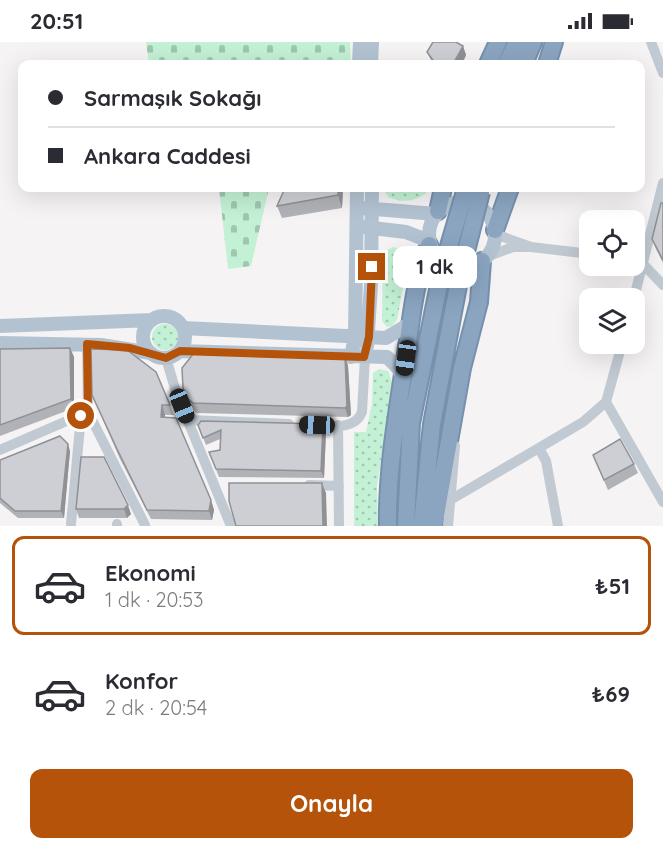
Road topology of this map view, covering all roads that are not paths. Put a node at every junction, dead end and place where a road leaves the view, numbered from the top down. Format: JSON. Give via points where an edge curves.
{"nodes":[{"id":1,"x":360,"y":42,"type":"edge"},
{"id":2,"x":372,"y":42,"type":"edge"},
{"id":3,"x":490,"y":42,"type":"edge"},
{"id":4,"x":498,"y":42,"type":"edge"},
{"id":5,"x":517,"y":42,"type":"edge"},
{"id":6,"x":533,"y":42,"type":"edge"},
{"id":7,"x":554,"y":42,"type":"edge"},
{"id":8,"x":561,"y":42,"type":"edge"},
{"id":9,"x":651,"y":42,"type":"edge"},
{"id":10,"x":359,"y":60,"type":"edge"},
{"id":11,"x":371,"y":60,"type":"edge"},
{"id":12,"x":483,"y":60,"type":"edge"},
{"id":13,"x":490,"y":60,"type":"edge"},
{"id":14,"x":509,"y":60,"type":"edge"},
{"id":15,"x":526,"y":60,"type":"edge"},
{"id":16,"x":549,"y":60,"type":"edge"},
{"id":17,"x":550,"y":60,"type":"edge"},
{"id":18,"x":663,"y":73,"type":"edge"},
{"id":19,"x":663,"y":183,"type":"edge"},
{"id":20,"x":357,"y":192,"type":"edge"},
{"id":21,"x":372,"y":192,"type":"edge"},
{"id":22,"x":442,"y":192,"type":"edge"},
{"id":23,"x":476,"y":192,"type":"edge"},
{"id":24,"x":476,"y":192,"type":"edge"},
{"id":25,"x":509,"y":192,"type":"edge"},
{"id":26,"x":357,"y":208,"type":"junction"},
{"id":27,"x":372,"y":209,"type":"junction"},
{"id":28,"x":437,"y":212,"type":"junction"},
{"id":29,"x":356,"y":226,"type":"junction"},
{"id":30,"x":372,"y":227,"type":"junction"},
{"id":31,"x":495,"y":232,"type":"junction"},
{"id":32,"x":645,"y":242,"type":"edge"},
{"id":33,"x":429,"y":243,"type":"junction"},
{"id":34,"x":531,"y":247,"type":"junction"},
{"id":35,"x":579,"y":253,"type":"edge"},
{"id":36,"x":484,"y":259,"type":"junction"},
{"id":37,"x":645,"y":268,"type":"edge"},
{"id":38,"x":663,"y":285,"type":"edge"},
{"id":39,"x":152,"y":320,"type":"junction"},
{"id":40,"x":411,"y":323,"type":"junction"},
{"id":41,"x":0,"y":326,"type":"edge"},
{"id":42,"x":183,"y":328,"type":"junction"},
{"id":43,"x":354,"y":336,"type":"junction"},
{"id":44,"x":369,"y":337,"type":"junction"},
{"id":45,"x":0,"y":343,"type":"edge"},
{"id":46,"x":87,"y":344,"type":"junction"},
{"id":47,"x":180,"y":351,"type":"junction"},
{"id":48,"x":151,"y":353,"type":"junction"},
{"id":49,"x":619,"y":354,"type":"edge"},
{"id":50,"x":358,"y":357,"type":"junction"},
{"id":51,"x":166,"y":358,"type":"junction"},
{"id":52,"x":403,"y":377,"type":"junction"},
{"id":53,"x":459,"y":383,"type":"junction"},
{"id":54,"x":606,"y":402,"type":"junction"},
{"id":55,"x":84,"y":414,"type":"junction"},
{"id":56,"x":188,"y":420,"type":"junction"},
{"id":57,"x":338,"y":426,"type":"junction"},
{"id":58,"x":0,"y":450,"type":"edge"},
{"id":59,"x":540,"y":450,"type":"junction"},
{"id":60,"x":293,"y":485,"type":"edge"},
{"id":61,"x":339,"y":486,"type":"junction"},
{"id":62,"x":452,"y":500,"type":"junction"},
{"id":63,"x":663,"y":502,"type":"edge"},
{"id":64,"x":71,"y":524,"type":"dead end"},
{"id":65,"x":145,"y":525,"type":"edge"},
{"id":66,"x":231,"y":526,"type":"edge"},
{"id":67,"x":339,"y":526,"type":"edge"},
{"id":68,"x":386,"y":526,"type":"edge"},
{"id":69,"x":406,"y":526,"type":"edge"},
{"id":70,"x":422,"y":526,"type":"edge"},
{"id":71,"x":434,"y":526,"type":"edge"},
{"id":72,"x":448,"y":526,"type":"edge"},
{"id":73,"x":558,"y":526,"type":"edge"}],
"edges":[{"from":1,"to":10,"type":"main road"},
{"from":2,"to":11,"type":"main road"},
{"from":3,"to":12,"type":"street"},
{"from":4,"to":13,"type":"highway"},
{"from":5,"to":14,"type":"highway"},
{"from":6,"to":15,"type":"highway"},
{"from":7,"to":16,"type":"highway"},
{"from":8,"to":17,"type":"street"},
{"from":9,"to":18,"type":"street"},
{"from":19,"to":32,"type":"street"},
{"from":20,"to":26,"type":"main road"},
{"from":21,"to":27,"type":"main road"},
{"from":22,"to":28,"type":"highway"},
{"from":23,"to":69,"type":"highway","bridge":true,"via":[[442,270],[413,413]]},
{"from":24,"to":70,"type":"highway","bridge":true,"via":[[434,413]]},
{"from":25,"to":31,"type":"highway"},
{"from":26,"to":27,"type":"main road"},
{"from":26,"to":29,"type":"main road"},
{"from":27,"to":28,"type":"main road"},
{"from":27,"to":30,"type":"main road"},
{"from":28,"to":31,"type":"main road","via":[[454,202],[476,205],[485,211]]},
{"from":28,"to":33,"type":"main road","via":[[430,223]]},
{"from":29,"to":30,"type":"main road"},
{"from":29,"to":43,"type":"main road"},
{"from":30,"to":33,"type":"main road","via":[[406,232]]},
{"from":30,"to":44,"type":"main road"},
{"from":31,"to":34,"type":"street"},
{"from":31,"to":36,"type":"main road","via":[[491,252]]},
{"from":33,"to":36,"type":"main road","via":[[434,255],[452,267],[464,269]]},
{"from":33,"to":40,"type":"highway","via":[[419,270]]},
{"from":34,"to":35,"type":"street"},
{"from":34,"to":36,"type":"street","via":[[513,247]]},
{"from":36,"to":53,"type":"highway","via":[[479,302]]},
{"from":37,"to":38,"type":"street"},
{"from":39,"to":41,"type":"main road"},
{"from":39,"to":42,"type":"main road","via":[[169,317]]},
{"from":39,"to":48,"type":"main road","via":[[143,336]]},
{"from":40,"to":44,"type":"main road","via":[[394,335]]},
{"from":40,"to":52,"type":"highway"},
{"from":42,"to":43,"type":"main road"},
{"from":42,"to":47,"type":"main road","via":[[185,340]]},
{"from":43,"to":44,"type":"main road"},
{"from":43,"to":50,"type":"main road"},
{"from":44,"to":50,"type":"main road"},
{"from":45,"to":46,"type":"main road"},
{"from":46,"to":48,"type":"main road"},
{"from":46,"to":55,"type":"street"},
{"from":47,"to":50,"type":"main road"},
{"from":47,"to":51,"type":"main road"},
{"from":48,"to":51,"type":"main road"},
{"from":49,"to":54,"type":"street"},
{"from":50,"to":52,"type":"main road","via":[[387,357]]},
{"from":50,"to":57,"type":"street","via":[[362,412],[354,423]]},
{"from":51,"to":56,"type":"street"},
{"from":52,"to":68,"type":"highway"},
{"from":53,"to":62,"type":"street"},
{"from":53,"to":71,"type":"highway"},
{"from":54,"to":59,"type":"street"},
{"from":54,"to":63,"type":"street"},
{"from":55,"to":58,"type":"street"},
{"from":55,"to":64,"type":"street"},
{"from":55,"to":65,"type":"street"},
{"from":56,"to":57,"type":"street"},
{"from":56,"to":66,"type":"street","via":[[220,485]]},
{"from":57,"to":61,"type":"street"},
{"from":59,"to":62,"type":"street"},
{"from":59,"to":73,"type":"street","via":[[546,461]]},
{"from":60,"to":61,"type":"street"},
{"from":61,"to":67,"type":"street"},
{"from":62,"to":72,"type":"street"}]}
